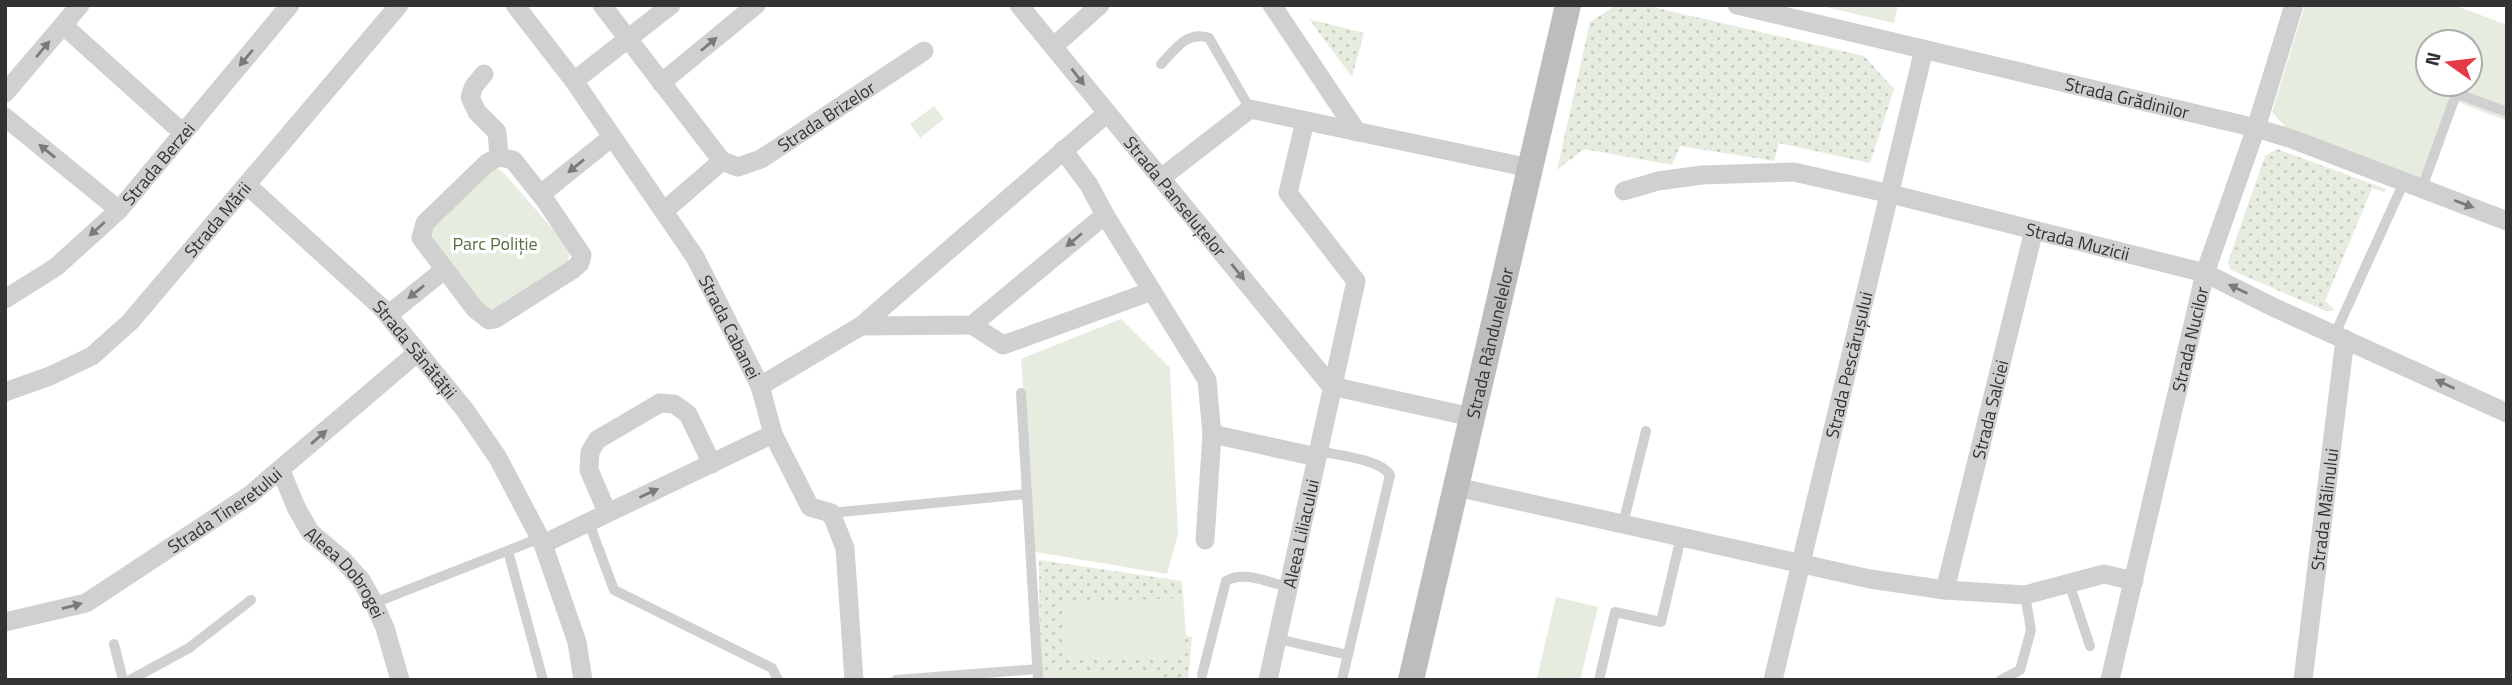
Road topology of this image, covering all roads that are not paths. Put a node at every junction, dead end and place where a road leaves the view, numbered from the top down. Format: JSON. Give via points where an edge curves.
{"nodes":[{"id":1,"x":80,"y":5,"type":"edge"},
{"id":2,"x":290,"y":5,"type":"edge"},
{"id":3,"x":399,"y":5,"type":"edge"},
{"id":4,"x":515,"y":5,"type":"edge"},
{"id":5,"x":602,"y":5,"type":"edge"},
{"id":6,"x":671,"y":5,"type":"edge"},
{"id":7,"x":756,"y":5,"type":"edge"},
{"id":8,"x":1019,"y":5,"type":"edge"},
{"id":9,"x":1100,"y":5,"type":"edge"},
{"id":10,"x":1272,"y":5,"type":"edge"},
{"id":11,"x":1568,"y":5,"type":"edge"},
{"id":12,"x":1737,"y":5,"type":"edge"},
{"id":13,"x":2294,"y":5,"type":"edge"},
{"id":14,"x":63,"y":25,"type":"junction"},
{"id":15,"x":628,"y":38,"type":"junction"},
{"id":16,"x":1054,"y":46,"type":"junction"},
{"id":17,"x":1924,"y":49,"type":"junction"},
{"id":18,"x":924,"y":51,"type":"dead end"},
{"id":19,"x":1161,"y":64,"type":"dead end"},
{"id":20,"x":484,"y":74,"type":"dead end"},
{"id":21,"x":574,"y":81,"type":"junction"},
{"id":22,"x":662,"y":83,"type":"junction"},
{"id":23,"x":5,"y":93,"type":"edge"},
{"id":24,"x":1250,"y":109,"type":"junction"},
{"id":25,"x":2507,"y":112,"type":"edge"},
{"id":26,"x":1107,"y":113,"type":"junction"},
{"id":27,"x":5,"y":117,"type":"edge"},
{"id":28,"x":1305,"y":121,"type":"junction"},
{"id":29,"x":2256,"y":128,"type":"junction"},
{"id":30,"x":183,"y":132,"type":"junction"},
{"id":31,"x":1357,"y":132,"type":"junction"},
{"id":32,"x":612,"y":137,"type":"junction"},
{"id":33,"x":1063,"y":150,"type":"junction"},
{"id":34,"x":499,"y":157,"type":"junction"},
{"id":35,"x":722,"y":161,"type":"junction"},
{"id":36,"x":1530,"y":168,"type":"junction"},
{"id":37,"x":1161,"y":178,"type":"junction"},
{"id":38,"x":2413,"y":185,"type":"junction"},
{"id":39,"x":248,"y":186,"type":"junction"},
{"id":40,"x":1624,"y":191,"type":"dead end"},
{"id":41,"x":541,"y":194,"type":"junction"},
{"id":42,"x":1891,"y":194,"type":"junction"},
{"id":43,"x":119,"y":210,"type":"junction"},
{"id":44,"x":664,"y":212,"type":"junction"},
{"id":45,"x":1105,"y":215,"type":"junction"},
{"id":46,"x":2507,"y":220,"type":"edge"},
{"id":47,"x":2034,"y":230,"type":"junction"},
{"id":48,"x":444,"y":270,"type":"junction"},
{"id":49,"x":2205,"y":273,"type":"junction"},
{"id":50,"x":1152,"y":291,"type":"junction"},
{"id":51,"x":5,"y":299,"type":"edge"},
{"id":52,"x":388,"y":315,"type":"junction"},
{"id":53,"x":972,"y":325,"type":"junction"},
{"id":54,"x":861,"y":326,"type":"junction"},
{"id":55,"x":2340,"y":337,"type":"junction"},
{"id":56,"x":418,"y":352,"type":"junction"},
{"id":57,"x":760,"y":386,"type":"junction"},
{"id":58,"x":1331,"y":386,"type":"junction"},
{"id":59,"x":5,"y":392,"type":"edge"},
{"id":60,"x":1021,"y":394,"type":"dead end"},
{"id":61,"x":2507,"y":413,"type":"edge"},
{"id":62,"x":1472,"y":417,"type":"junction"},
{"id":63,"x":1646,"y":431,"type":"dead end"},
{"id":64,"x":773,"y":434,"type":"junction"},
{"id":65,"x":1212,"y":434,"type":"junction"},
{"id":66,"x":1317,"y":454,"type":"junction"},
{"id":67,"x":712,"y":464,"type":"junction"},
{"id":68,"x":281,"y":471,"type":"junction"},
{"id":69,"x":1456,"y":487,"type":"junction"},
{"id":70,"x":1026,"y":494,"type":"junction"},
{"id":71,"x":607,"y":512,"type":"junction"},
{"id":72,"x":831,"y":513,"type":"junction"},
{"id":73,"x":589,"y":523,"type":"junction"},
{"id":74,"x":1623,"y":524,"type":"junction"},
{"id":75,"x":1681,"y":537,"type":"junction"},
{"id":76,"x":1205,"y":540,"type":"dead end"},
{"id":77,"x":542,"y":541,"type":"junction"},
{"id":78,"x":508,"y":551,"type":"junction"},
{"id":79,"x":1801,"y":564,"type":"junction"},
{"id":80,"x":2134,"y":581,"type":"junction"},
{"id":81,"x":2069,"y":583,"type":"junction"},
{"id":82,"x":1289,"y":587,"type":"junction"},
{"id":83,"x":1945,"y":590,"type":"junction"},
{"id":84,"x":2025,"y":595,"type":"junction"},
{"id":85,"x":251,"y":600,"type":"dead end"},
{"id":86,"x":374,"y":603,"type":"junction"},
{"id":87,"x":5,"y":622,"type":"edge"},
{"id":88,"x":1278,"y":639,"type":"junction"},
{"id":89,"x":114,"y":644,"type":"dead end"},
{"id":90,"x":2090,"y":646,"type":"dead end"},
{"id":91,"x":1348,"y":656,"type":"junction"},
{"id":92,"x":1038,"y":675,"type":"edge"},
{"id":93,"x":1202,"y":675,"type":"dead end"},
{"id":94,"x":580,"y":679,"type":"edge"},
{"id":95,"x":123,"y":680,"type":"edge"},
{"id":96,"x":130,"y":680,"type":"edge"},
{"id":97,"x":400,"y":680,"type":"edge"},
{"id":98,"x":543,"y":680,"type":"edge"},
{"id":99,"x":778,"y":680,"type":"edge"},
{"id":100,"x":854,"y":680,"type":"edge"},
{"id":101,"x":896,"y":680,"type":"edge"},
{"id":102,"x":1268,"y":680,"type":"edge"},
{"id":103,"x":1342,"y":680,"type":"edge"},
{"id":104,"x":1411,"y":680,"type":"edge"},
{"id":105,"x":1599,"y":680,"type":"edge"},
{"id":106,"x":1773,"y":680,"type":"edge"},
{"id":107,"x":2001,"y":680,"type":"edge"},
{"id":108,"x":2110,"y":680,"type":"edge"},
{"id":109,"x":2303,"y":680,"type":"edge"}],
"edges":[{"from":1,"to":14,"type":"street"},
{"from":2,"to":30,"type":"street","name":"Strada Berzei","one_way":true},
{"from":3,"to":39,"type":"street","name":"Strada Mării"},
{"from":4,"to":21,"type":"street","name":"Strada Cabanei"},
{"from":5,"to":15,"type":"street"},
{"from":6,"to":15,"type":"street"},
{"from":22,"to":7,"type":"street","one_way":true},
{"from":8,"to":16,"type":"street","name":"Strada Panseluțelor"},
{"from":9,"to":16,"type":"street"},
{"from":10,"to":31,"type":"street"},
{"from":11,"to":36,"type":"street","name":"Strada Rândunelelor"},
{"from":12,"to":17,"type":"street","name":"Strada Grădinilor"},
{"from":13,"to":29,"type":"street","name":"Strada Nucilor"},
{"from":23,"to":14,"type":"street","one_way":true},
{"from":14,"to":30,"type":"street"},
{"from":15,"to":21,"type":"street"},
{"from":15,"to":22,"type":"street"},
{"from":16,"to":26,"type":"street","name":"Strada Panseluțelor","one_way":true},
{"from":17,"to":29,"type":"street","name":"Strada Grădinilor"},
{"from":17,"to":42,"type":"street","name":"Strada Pescărușului"},
{"from":18,"to":35,"type":"street","name":"Strada Brizelor","via":[[761,159],[738,167]]},
{"from":19,"to":24,"type":"lane","via":[[1187,37],[1209,38]]},
{"from":20,"to":34,"type":"street","via":[[470,97],[477,112],[497,132]]},
{"from":21,"to":32,"type":"street","name":"Strada Cabanei"},
{"from":22,"to":35,"type":"street"},
{"from":24,"to":28,"type":"street"},
{"from":24,"to":37,"type":"street"},
{"from":25,"to":38,"type":"lane","via":[[2461,95],[2455,97]]},
{"from":26,"to":33,"type":"street"},
{"from":26,"to":37,"type":"street","name":"Strada Panseluțelor"},
{"from":43,"to":27,"type":"street","one_way":true},
{"from":28,"to":31,"type":"street"},
{"from":28,"to":58,"type":"street","name":"Aleea Liliacului","via":[[1288,193],[1356,281]]},
{"from":29,"to":38,"type":"street","name":"Strada Grădinilor"},
{"from":29,"to":49,"type":"street","name":"Strada Nucilor"},
{"from":30,"to":43,"type":"street","name":"Strada Berzei"},
{"from":31,"to":36,"type":"street"},
{"from":32,"to":41,"type":"street","one_way":true},
{"from":32,"to":44,"type":"street","name":"Strada Cabanei"},
{"from":33,"to":45,"type":"street"},
{"from":33,"to":54,"type":"street"},
{"from":34,"to":41,"type":"street","via":[[513,160]]},
{"from":34,"to":48,"type":"street","via":[[487,163],[425,223],[424,245]]},
{"from":35,"to":44,"type":"street"},
{"from":36,"to":62,"type":"street","name":"Strada Rândunelelor"},
{"from":37,"to":58,"type":"street","name":"Strada Panseluțelor","one_way":true},
{"from":38,"to":46,"type":"street","name":"Strada Grădinilor","one_way":true},
{"from":38,"to":55,"type":"lane"},
{"from":39,"to":52,"type":"street","name":"Strada Sănătății"},
{"from":39,"to":59,"type":"street","name":"Strada Mării","via":[[130,322],[92,356]]},
{"from":40,"to":42,"type":"street","name":"Strada Muzicii","via":[[1702,175],[1794,172]]},
{"from":41,"to":48,"type":"street","via":[[582,255],[572,270],[489,320]]},
{"from":42,"to":47,"type":"street","name":"Strada Muzicii"},
{"from":42,"to":79,"type":"street","name":"Strada Pescărușului"},
{"from":43,"to":51,"type":"street","name":"Strada Berzei","one_way":true,"via":[[56,267]]},
{"from":44,"to":57,"type":"street","name":"Strada Cabanei","via":[[695,257]]},
{"from":45,"to":50,"type":"street"},
{"from":45,"to":53,"type":"street","one_way":true},
{"from":47,"to":49,"type":"street","name":"Strada Muzicii"},
{"from":47,"to":83,"type":"street","name":"Strada Salciei"},
{"from":48,"to":52,"type":"street","one_way":true},
{"from":55,"to":49,"type":"street","name":"Strada Muzicii","one_way":true},
{"from":49,"to":80,"type":"street","name":"Strada Nucilor"},
{"from":50,"to":53,"type":"street","via":[[1003,345]]},
{"from":50,"to":65,"type":"street","via":[[1207,380]]},
{"from":52,"to":56,"type":"street","name":"Strada Sănătății"},
{"from":53,"to":54,"type":"street"},
{"from":54,"to":57,"type":"street"},
{"from":61,"to":55,"type":"street","name":"Strada Muzicii","one_way":true},
{"from":55,"to":109,"type":"street","name":"Strada Mălinului"},
{"from":68,"to":56,"type":"street","name":"Strada Tineretului","one_way":true},
{"from":56,"to":77,"type":"street","name":"Strada Sănătății","via":[[498,458]]},
{"from":57,"to":64,"type":"street","name":"Strada Cabanei"},
{"from":58,"to":62,"type":"street"},
{"from":58,"to":66,"type":"street","name":"Aleea Liliacului"},
{"from":60,"to":70,"type":"lane"},
{"from":62,"to":69,"type":"street","name":"Strada Rândunelelor"},
{"from":63,"to":74,"type":"lane"},
{"from":64,"to":67,"type":"street"},
{"from":64,"to":72,"type":"street","name":"Strada Cabanei","via":[[810,507]]},
{"from":65,"to":66,"type":"street"},
{"from":65,"to":76,"type":"street"},
{"from":66,"to":82,"type":"street","name":"Aleea Liliacului"},
{"from":66,"to":91,"type":"lane","via":[[1376,464],[1390,475]]},
{"from":71,"to":67,"type":"street","one_way":true},
{"from":67,"to":71,"type":"street","via":[[688,414],[674,404],[660,402],[597,440],[590,452],[589,470]]},
{"from":68,"to":86,"type":"street","name":"Aleea Dobrogei","via":[[310,532],[343,560]]},
{"from":87,"to":68,"type":"street","name":"Strada Tineretului","one_way":true,"via":[[86,603]]},
{"from":69,"to":74,"type":"street"},
{"from":69,"to":104,"type":"street","name":"Strada Rândunelelor"},
{"from":70,"to":72,"type":"lane"},
{"from":70,"to":92,"type":"lane"},
{"from":71,"to":73,"type":"street"},
{"from":72,"to":100,"type":"street","via":[[845,548]]},
{"from":73,"to":77,"type":"street"},
{"from":73,"to":99,"type":"lane","via":[[614,590],[772,668]]},
{"from":74,"to":75,"type":"street"},
{"from":75,"to":79,"type":"street"},
{"from":75,"to":105,"type":"lane","via":[[1661,622],[1615,612]]},
{"from":77,"to":78,"type":"lane"},
{"from":77,"to":94,"type":"street","name":"Strada Sănătății","via":[[577,642]]},
{"from":78,"to":86,"type":"lane"},
{"from":78,"to":98,"type":"lane"},
{"from":79,"to":83,"type":"street"},
{"from":79,"to":106,"type":"street","name":"Strada Pescărușului"},
{"from":80,"to":81,"type":"street","via":[[2104,574]]},
{"from":80,"to":108,"type":"street","name":"Strada Nucilor"},
{"from":81,"to":84,"type":"street"},
{"from":81,"to":90,"type":"lane"},
{"from":82,"to":88,"type":"street","name":"Aleea Liliacului"},
{"from":82,"to":93,"type":"lane","via":[[1242,576],[1226,582]]},
{"from":83,"to":84,"type":"street"},
{"from":84,"to":107,"type":"lane","via":[[2031,630],[2020,670]]},
{"from":85,"to":96,"type":"lane","via":[[189,648]]},
{"from":86,"to":97,"type":"street","name":"Aleea Dobrogei"},
{"from":88,"to":91,"type":"lane"},
{"from":88,"to":102,"type":"street","name":"Aleea Liliacului"},
{"from":89,"to":95,"type":"lane"},
{"from":91,"to":103,"type":"lane"},
{"from":92,"to":101,"type":"lane"}]}
